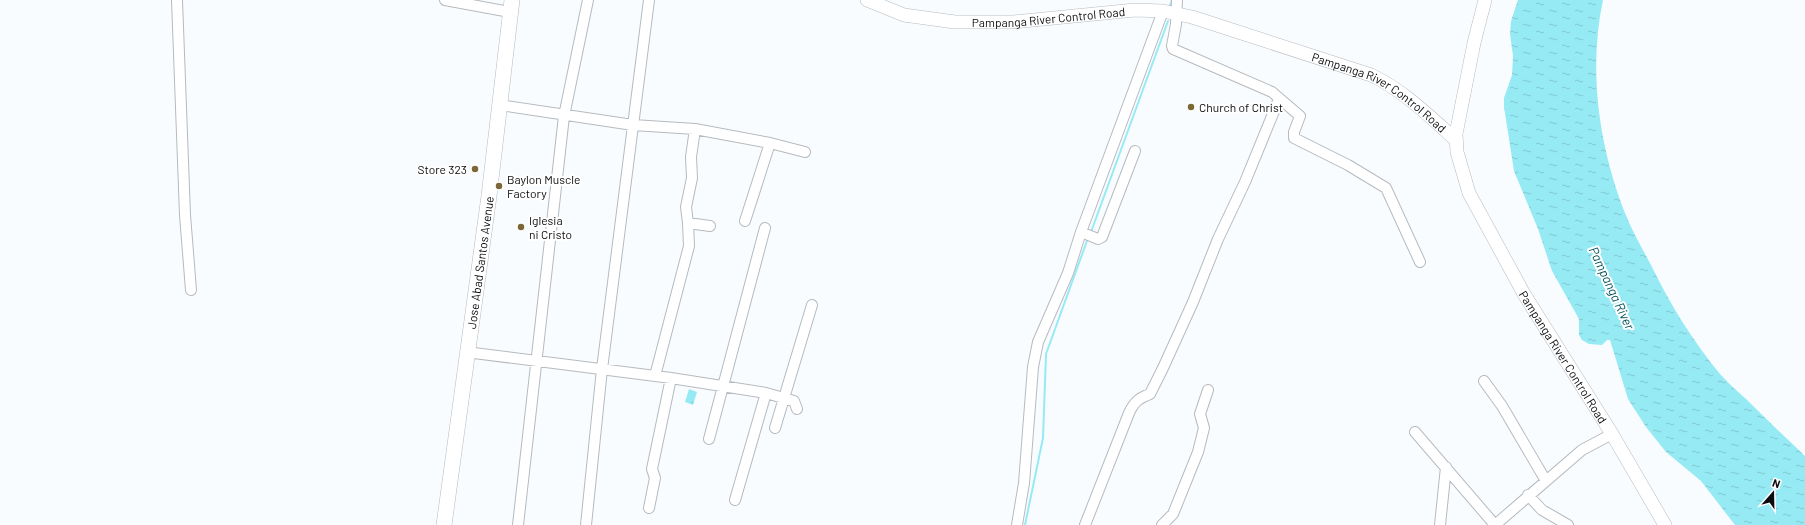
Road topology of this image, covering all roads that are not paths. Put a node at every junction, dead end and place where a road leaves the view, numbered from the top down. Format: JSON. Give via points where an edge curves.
{"nodes":[{"id":1,"x":178,"y":0,"type":"edge"},
{"id":2,"x":445,"y":0,"type":"edge"},
{"id":3,"x":588,"y":0,"type":"edge"},
{"id":4,"x":649,"y":0,"type":"edge"},
{"id":5,"x":867,"y":0,"type":"edge"},
{"id":6,"x":1177,"y":0,"type":"edge"},
{"id":7,"x":1485,"y":0,"type":"edge"},
{"id":8,"x":511,"y":6,"type":"edge"},
{"id":9,"x":1169,"y":12,"type":"junction"},
{"id":10,"x":1280,"y":99,"type":"junction"},
{"id":11,"x":500,"y":105,"type":"junction"},
{"id":12,"x":564,"y":116,"type":"junction"},
{"id":13,"x":633,"y":125,"type":"junction"},
{"id":14,"x":695,"y":129,"type":"junction"},
{"id":15,"x":1456,"y":140,"type":"junction"},
{"id":16,"x":770,"y":143,"type":"junction"},
{"id":17,"x":1134,"y":151,"type":"dead end"},
{"id":18,"x":805,"y":152,"type":"dead end"},
{"id":19,"x":745,"y":221,"type":"dead end"},
{"id":20,"x":688,"y":223,"type":"junction"},
{"id":21,"x":710,"y":226,"type":"dead end"},
{"id":22,"x":765,"y":228,"type":"dead end"},
{"id":23,"x":1086,"y":234,"type":"junction"},
{"id":24,"x":1420,"y":262,"type":"dead end"},
{"id":25,"x":191,"y":290,"type":"dead end"},
{"id":26,"x":812,"y":305,"type":"dead end"},
{"id":27,"x":466,"y":352,"type":"junction"},
{"id":28,"x":537,"y":361,"type":"junction"},
{"id":29,"x":602,"y":369,"type":"junction"},
{"id":30,"x":655,"y":376,"type":"junction"},
{"id":31,"x":671,"y":378,"type":"junction"},
{"id":32,"x":1484,"y":381,"type":"dead end"},
{"id":33,"x":722,"y":386,"type":"junction"},
{"id":34,"x":1208,"y":390,"type":"dead end"},
{"id":35,"x":766,"y":393,"type":"junction"},
{"id":36,"x":785,"y":398,"type":"junction"},
{"id":37,"x":797,"y":409,"type":"dead end"},
{"id":38,"x":775,"y":428,"type":"dead end"},
{"id":39,"x":1415,"y":432,"type":"dead end"},
{"id":40,"x":1612,"y":434,"type":"junction"},
{"id":41,"x":709,"y":439,"type":"dead end"},
{"id":42,"x":1446,"y":467,"type":"junction"},
{"id":43,"x":1546,"y":481,"type":"junction"},
{"id":44,"x":1528,"y":495,"type":"junction"},
{"id":45,"x":735,"y":500,"type":"dead end"},
{"id":46,"x":649,"y":508,"type":"dead end"},
{"id":47,"x":444,"y":525,"type":"edge"},
{"id":48,"x":518,"y":525,"type":"edge"},
{"id":49,"x":586,"y":525,"type":"edge"},
{"id":50,"x":1017,"y":525,"type":"edge"},
{"id":51,"x":1085,"y":525,"type":"edge"},
{"id":52,"x":1162,"y":525,"type":"edge"},
{"id":53,"x":1440,"y":525,"type":"edge"},
{"id":54,"x":1495,"y":525,"type":"edge"},
{"id":55,"x":1568,"y":525,"type":"edge"},
{"id":56,"x":1665,"y":525,"type":"edge"}],
"edges":[{"from":1,"to":25,"type":"street","via":[[185,214]]},
{"from":2,"to":8,"type":"street"},
{"from":3,"to":12,"type":"street"},
{"from":4,"to":13,"type":"street"},
{"from":5,"to":9,"type":"main road","name":"Pampanga River Control Road","via":[[904,15],[955,22],[1012,22],[1135,10]]},
{"from":6,"to":9,"type":"street"},
{"from":7,"to":15,"type":"main road"},
{"from":8,"to":11,"type":"highway","name":"Jose Abad Santos Avenue"},
{"from":9,"to":10,"type":"street","via":[[1176,24],[1173,49],[1272,92]]},
{"from":9,"to":15,"type":"main road","name":"Pampanga River Control Road","via":[[1371,75],[1419,106]]},
{"from":9,"to":23,"type":"street"},
{"from":10,"to":24,"type":"street","via":[[1300,116],[1294,138],[1348,165],[1386,188]]},
{"from":10,"to":51,"type":"street","via":[[1163,368],[1150,394],[1133,404]]},
{"from":11,"to":12,"type":"street"},
{"from":11,"to":27,"type":"highway","name":"Jose Abad Santos Avenue"},
{"from":12,"to":13,"type":"street"},
{"from":12,"to":28,"type":"street"},
{"from":13,"to":14,"type":"street"},
{"from":13,"to":29,"type":"street"},
{"from":14,"to":16,"type":"street"},
{"from":14,"to":20,"type":"street","via":[[691,157],[692,178],[686,207]]},
{"from":15,"to":40,"type":"main road","name":"Pampanga River Control Road","via":[[1459,161],[1469,193],[1524,294]]},
{"from":16,"to":18,"type":"street"},
{"from":16,"to":19,"type":"street"},
{"from":17,"to":23,"type":"street","via":[[1102,237],[1098,239]]},
{"from":20,"to":21,"type":"street"},
{"from":20,"to":30,"type":"street","via":[[689,246]]},
{"from":22,"to":33,"type":"street"},
{"from":23,"to":50,"type":"street","via":[[1040,336],[1035,354],[1024,482]]},
{"from":26,"to":36,"type":"street"},
{"from":27,"to":28,"type":"street"},
{"from":27,"to":47,"type":"highway","name":"Jose Abad Santos Avenue"},
{"from":28,"to":29,"type":"street"},
{"from":28,"to":48,"type":"street"},
{"from":29,"to":30,"type":"street"},
{"from":29,"to":49,"type":"street"},
{"from":30,"to":31,"type":"street"},
{"from":31,"to":33,"type":"street"},
{"from":31,"to":46,"type":"street","via":[[652,469],[655,478]]},
{"from":32,"to":43,"type":"street","via":[[1502,406]]},
{"from":33,"to":35,"type":"street"},
{"from":33,"to":41,"type":"street"},
{"from":34,"to":52,"type":"street","via":[[1200,414],[1204,428],[1198,452],[1173,514]]},
{"from":35,"to":36,"type":"street"},
{"from":35,"to":45,"type":"street"},
{"from":36,"to":37,"type":"street","via":[[794,401]]},
{"from":36,"to":38,"type":"street"},
{"from":39,"to":42,"type":"street"},
{"from":40,"to":43,"type":"street","via":[[1582,450]]},
{"from":40,"to":56,"type":"main road","name":"Pampanga River Control Road"},
{"from":42,"to":53,"type":"street"},
{"from":42,"to":54,"type":"street"},
{"from":43,"to":44,"type":"street"},
{"from":44,"to":54,"type":"street"},
{"from":44,"to":55,"type":"street","via":[[1542,510]]}]}
